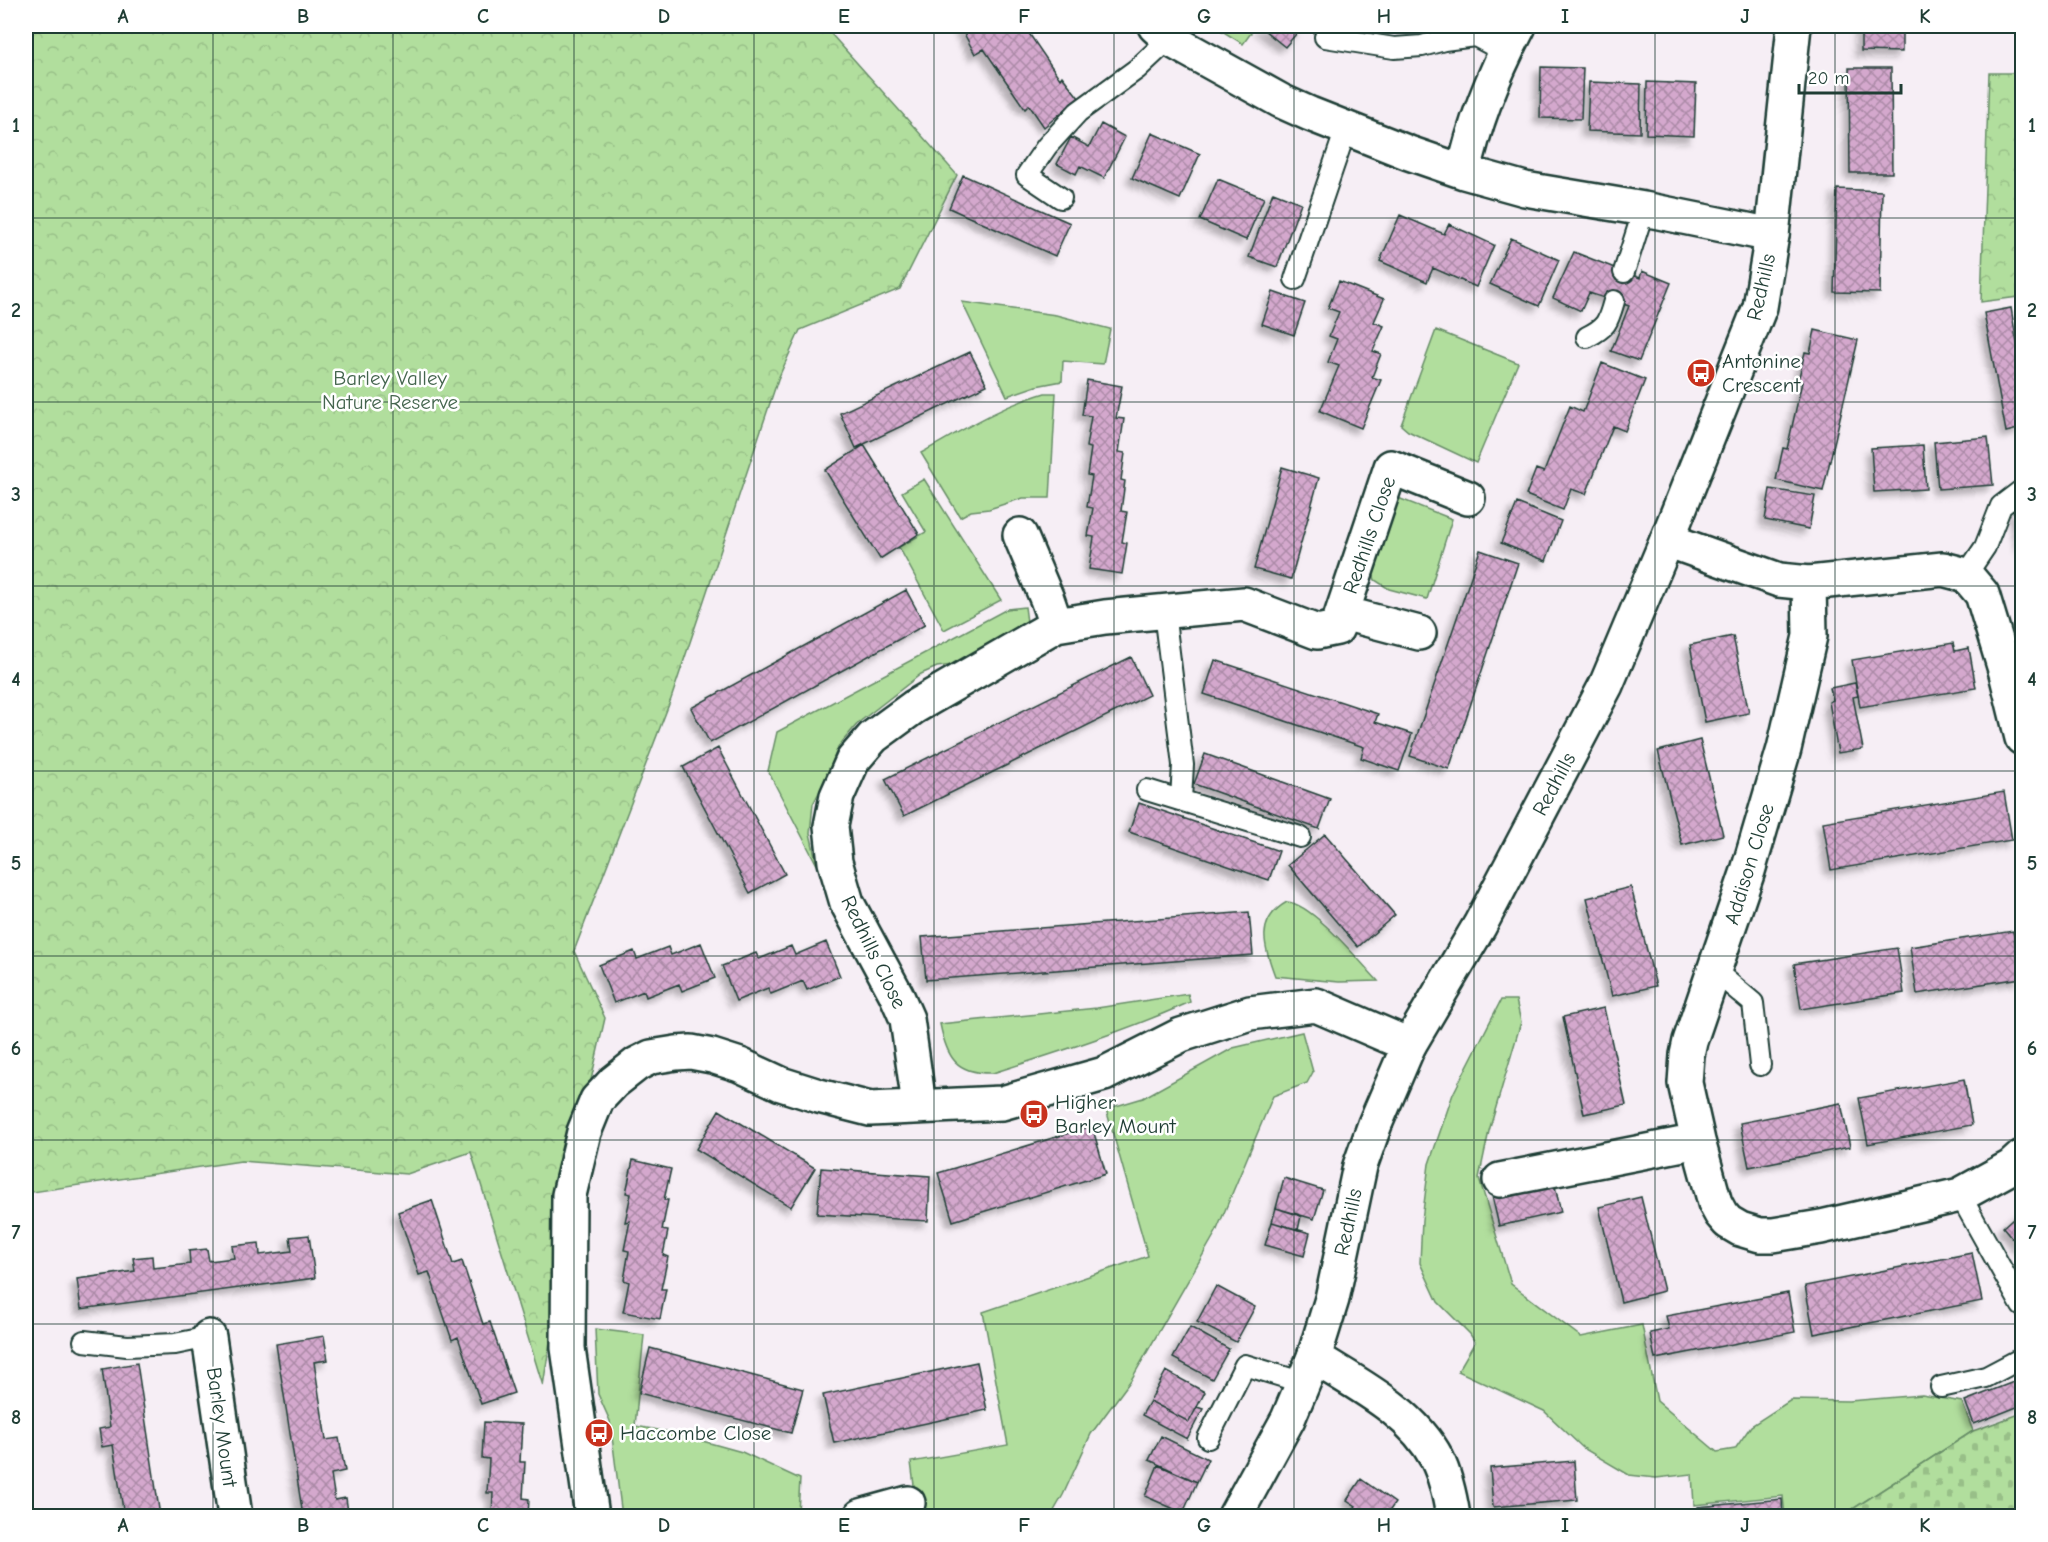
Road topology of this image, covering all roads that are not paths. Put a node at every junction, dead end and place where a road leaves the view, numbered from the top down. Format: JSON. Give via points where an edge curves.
{"nodes":[{"id":1,"x":1794,"y":26,"type":"edge"},
{"id":2,"x":1162,"y":32,"type":"edge"},
{"id":3,"x":1325,"y":37,"type":"dead end"},
{"id":4,"x":1512,"y":39,"type":"edge"},
{"id":5,"x":1346,"y":129,"type":"junction"},
{"id":6,"x":1464,"y":172,"type":"junction"},
{"id":7,"x":1061,"y":198,"type":"dead end"},
{"id":8,"x":1644,"y":209,"type":"junction"},
{"id":9,"x":1772,"y":235,"type":"junction"},
{"id":10,"x":1624,"y":272,"type":"dead end"},
{"id":11,"x":1295,"y":279,"type":"dead end"},
{"id":12,"x":1614,"y":302,"type":"dead end"},
{"id":13,"x":1587,"y":337,"type":"dead end"},
{"id":14,"x":2022,"y":490,"type":"edge"},
{"id":15,"x":1468,"y":498,"type":"dead end"},
{"id":16,"x":1020,"y":535,"type":"dead end"},
{"id":17,"x":1667,"y":540,"type":"junction"},
{"id":18,"x":1966,"y":575,"type":"junction"},
{"id":19,"x":1809,"y":583,"type":"junction"},
{"id":20,"x":1164,"y":612,"type":"junction"},
{"id":21,"x":1343,"y":613,"type":"junction"},
{"id":22,"x":1056,"y":625,"type":"junction"},
{"id":23,"x":1419,"y":633,"type":"dead end"},
{"id":24,"x":2022,"y":738,"type":"edge"},
{"id":25,"x":1147,"y":790,"type":"dead end"},
{"id":26,"x":1181,"y":799,"type":"junction"},
{"id":27,"x":1300,"y":837,"type":"dead end"},
{"id":28,"x":1715,"y":971,"type":"junction"},
{"id":29,"x":1409,"y":1045,"type":"junction"},
{"id":30,"x":1760,"y":1065,"type":"dead end"},
{"id":31,"x":919,"y":1106,"type":"junction"},
{"id":32,"x":1698,"y":1141,"type":"junction"},
{"id":33,"x":2022,"y":1156,"type":"edge"},
{"id":34,"x":1500,"y":1180,"type":"dead end"},
{"id":35,"x":1960,"y":1195,"type":"junction"},
{"id":36,"x":2022,"y":1306,"type":"edge"},
{"id":37,"x":209,"y":1337,"type":"joint"},
{"id":38,"x":84,"y":1341,"type":"dead end"},
{"id":39,"x":2022,"y":1358,"type":"edge"},
{"id":40,"x":1309,"y":1370,"type":"junction"},
{"id":41,"x":1941,"y":1387,"type":"dead end"},
{"id":42,"x":1208,"y":1438,"type":"dead end"},
{"id":43,"x":908,"y":1503,"type":"dead end"},
{"id":44,"x":235,"y":1516,"type":"edge"},
{"id":45,"x":592,"y":1516,"type":"edge"},
{"id":46,"x":861,"y":1516,"type":"edge"},
{"id":47,"x":1235,"y":1516,"type":"edge"},
{"id":48,"x":1453,"y":1516,"type":"edge"}],
"edges":[{"from":1,"to":9,"type":"street","name":"Redhills"},
{"from":2,"to":5,"type":"street","via":[[1281,101]]},
{"from":2,"to":7,"type":"lane","via":[[1137,69],[1078,112],[1027,175]]},
{"from":3,"to":4,"type":"lane","via":[[1394,48],[1475,36]]},
{"from":4,"to":6,"type":"street","via":[[1469,145]]},
{"from":5,"to":6,"type":"street"},
{"from":5,"to":11,"type":"lane"},
{"from":6,"to":8,"type":"street","via":[[1526,189]]},
{"from":8,"to":9,"type":"street"},
{"from":8,"to":10,"type":"lane"},
{"from":9,"to":17,"type":"street","name":"Redhills","via":[[1760,307]]},
{"from":12,"to":13,"type":"lane","via":[[1601,330]]},
{"from":14,"to":18,"type":"lane","via":[[2001,506],[1985,547]]},
{"from":15,"to":21,"type":"street","name":"Redhills Close","via":[[1391,467]]},
{"from":16,"to":22,"type":"street"},
{"from":17,"to":19,"type":"street","via":[[1779,580]]},
{"from":17,"to":29,"type":"street","name":"Redhills","via":[[1606,685],[1480,925]]},
{"from":18,"to":19,"type":"street","via":[[1943,568]]},
{"from":18,"to":24,"type":"street","via":[[1982,594]]},
{"from":19,"to":28,"type":"street","name":"Addison Close","via":[[1810,636],[1784,749]]},
{"from":20,"to":21,"type":"street","name":"Redhills Close","via":[[1244,604],[1317,632],[1337,628]]},
{"from":20,"to":22,"type":"street","name":"Redhills Close"},
{"from":20,"to":26,"type":"lane","via":[[1183,765]]},
{"from":21,"to":23,"type":"street","name":"Redhills Close"},
{"from":22,"to":31,"type":"street","name":"Redhills Close","via":[[914,707],[873,737],[853,760],[837,796],[831,826],[835,862],[847,903],[907,1019]]},
{"from":25,"to":26,"type":"lane"},
{"from":26,"to":27,"type":"lane"},
{"from":28,"to":30,"type":"lane","via":[[1753,1003]]},
{"from":28,"to":32,"type":"street","name":"Addison Close","via":[[1687,1055],[1685,1083]]},
{"from":29,"to":31,"type":"street","via":[[1316,1005],[1250,1012],[1181,1035],[1104,1074],[1002,1103]]},
{"from":29,"to":40,"type":"street","name":"Redhills","via":[[1360,1166],[1332,1299]]},
{"from":31,"to":45,"type":"street","via":[[870,1108],[819,1096],[740,1065],[691,1052],[651,1057],[637,1064],[597,1100],[584,1132],[569,1195],[568,1347]]},
{"from":32,"to":34,"type":"street"},
{"from":32,"to":35,"type":"street","name":"Addison Close","via":[[1721,1214],[1740,1229],[1760,1235],[1821,1227]]},
{"from":33,"to":35,"type":"street","name":"Addison Close","via":[[2012,1167]]},
{"from":35,"to":36,"type":"lane"},
{"from":37,"to":38,"type":"lane","via":[[175,1344],[127,1346]]},
{"from":37,"to":44,"type":"street","name":"Barley Mount"},
{"from":39,"to":41,"type":"lane","via":[[1986,1377]]},
{"from":40,"to":42,"type":"lane","via":[[1245,1365]]},
{"from":40,"to":47,"type":"street","name":"Redhills","via":[[1288,1419]]},
{"from":40,"to":48,"type":"street","via":[[1384,1401],[1418,1431],[1437,1458]]},
{"from":43,"to":46,"type":"street"}]}
